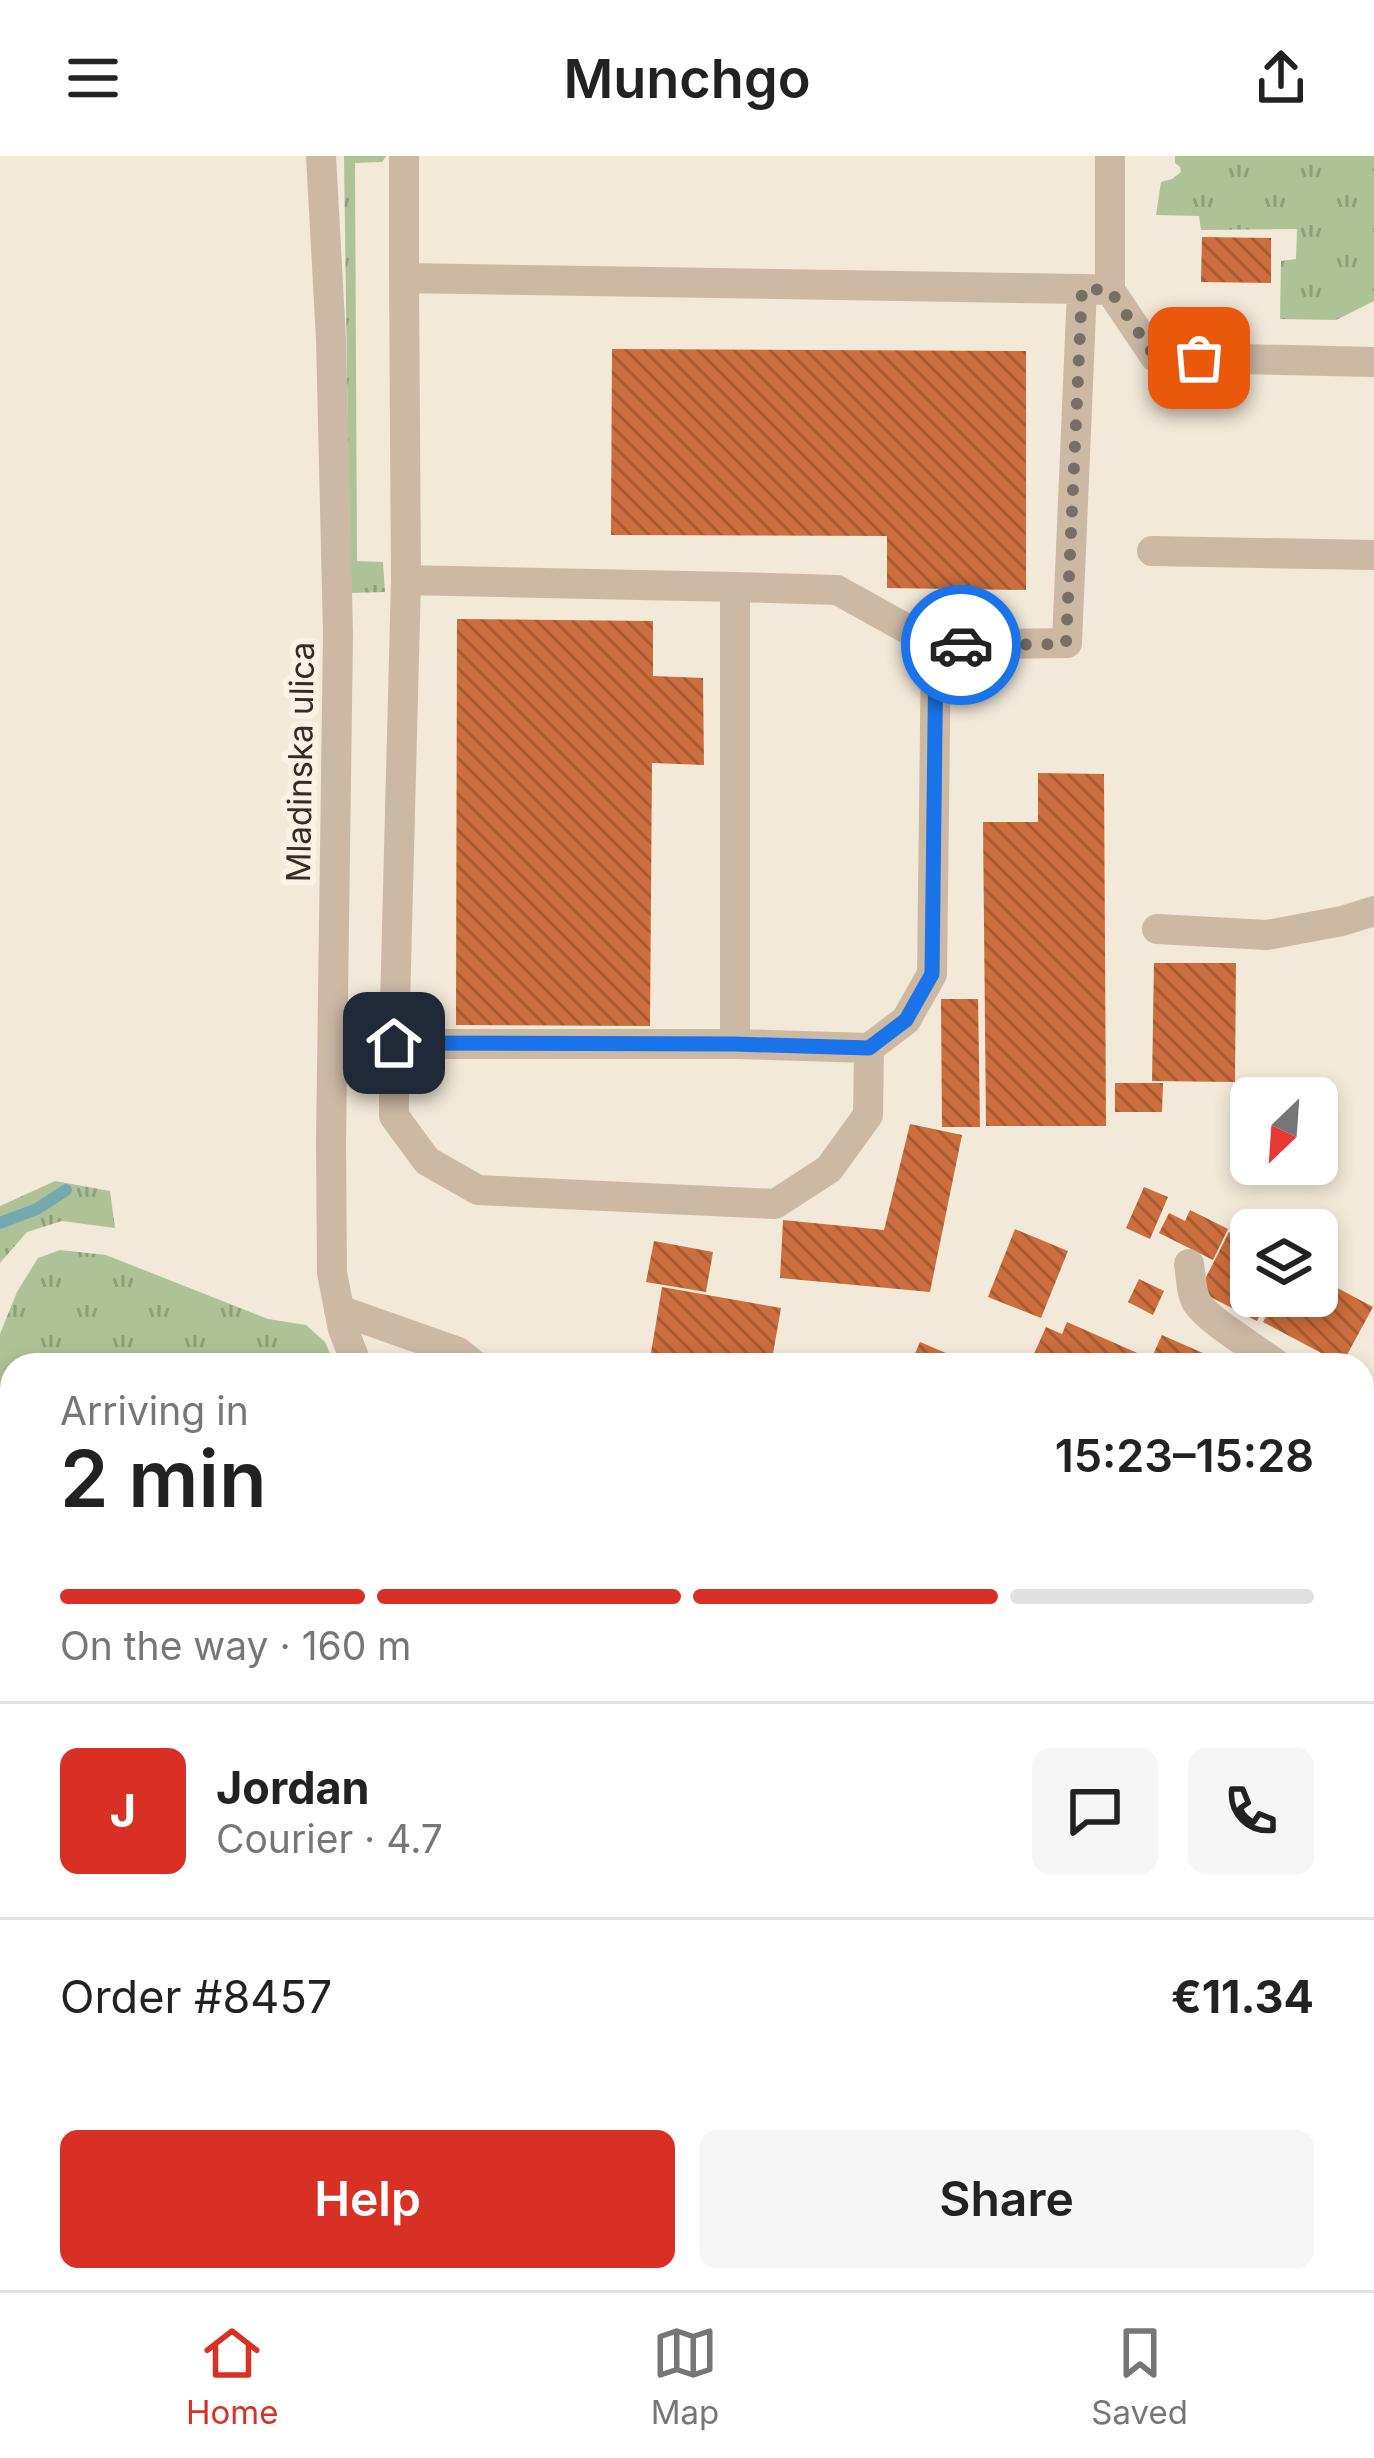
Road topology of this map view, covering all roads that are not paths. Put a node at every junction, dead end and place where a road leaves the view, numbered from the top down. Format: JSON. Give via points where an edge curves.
{"nodes":[{"id":1,"x":321,"y":156,"type":"edge"},
{"id":2,"x":404,"y":156,"type":"edge"},
{"id":3,"x":1111,"y":156,"type":"edge"},
{"id":4,"x":404,"y":278,"type":"junction"},
{"id":5,"x":1096,"y":289,"type":"junction"},
{"id":6,"x":1374,"y":362,"type":"edge"},
{"id":7,"x":1152,"y":551,"type":"dead end"},
{"id":8,"x":1374,"y":555,"type":"edge"},
{"id":9,"x":406,"y":580,"type":"junction"},
{"id":10,"x":736,"y":587,"type":"junction"},
{"id":11,"x":936,"y":645,"type":"junction"},
{"id":12,"x":1374,"y":911,"type":"edge"},
{"id":13,"x":1157,"y":929,"type":"dead end"},
{"id":14,"x":394,"y":1043,"type":"junction"},
{"id":15,"x":734,"y":1044,"type":"junction"},
{"id":16,"x":869,"y":1048,"type":"junction"},
{"id":17,"x":1190,"y":1264,"type":"dead end"},
{"id":18,"x":339,"y":1310,"type":"junction"},
{"id":19,"x":353,"y":1353,"type":"edge"},
{"id":20,"x":459,"y":1353,"type":"edge"},
{"id":21,"x":1262,"y":1353,"type":"edge"}],
"edges":[{"from":1,"to":18,"type":"street","name":"Mladinska ulica","via":[[338,610],[331,1143]]},
{"from":2,"to":4,"type":"street"},
{"from":3,"to":5,"type":"street"},
{"from":4,"to":5,"type":"street"},
{"from":4,"to":9,"type":"street"},
{"from":5,"to":6,"type":"street","via":[[1155,357]]},
{"from":5,"to":11,"type":"street","via":[[1066,644]]},
{"from":7,"to":8,"type":"street"},
{"from":9,"to":10,"type":"street"},
{"from":9,"to":14,"type":"street"},
{"from":10,"to":11,"type":"street","via":[[837,590]]},
{"from":10,"to":15,"type":"street"},
{"from":11,"to":16,"type":"street","via":[[932,974],[906,1020]]},
{"from":12,"to":13,"type":"street","via":[[1267,935]]},
{"from":14,"to":15,"type":"street"},
{"from":14,"to":16,"type":"street","via":[[394,1116],[427,1161],[478,1190],[776,1204],[829,1169],[868,1114]]},
{"from":15,"to":16,"type":"street"},
{"from":17,"to":21,"type":"street","via":[[1195,1300]]},
{"from":18,"to":19,"type":"street","name":"Mladinska ulica"},
{"from":18,"to":20,"type":"street"}]}
